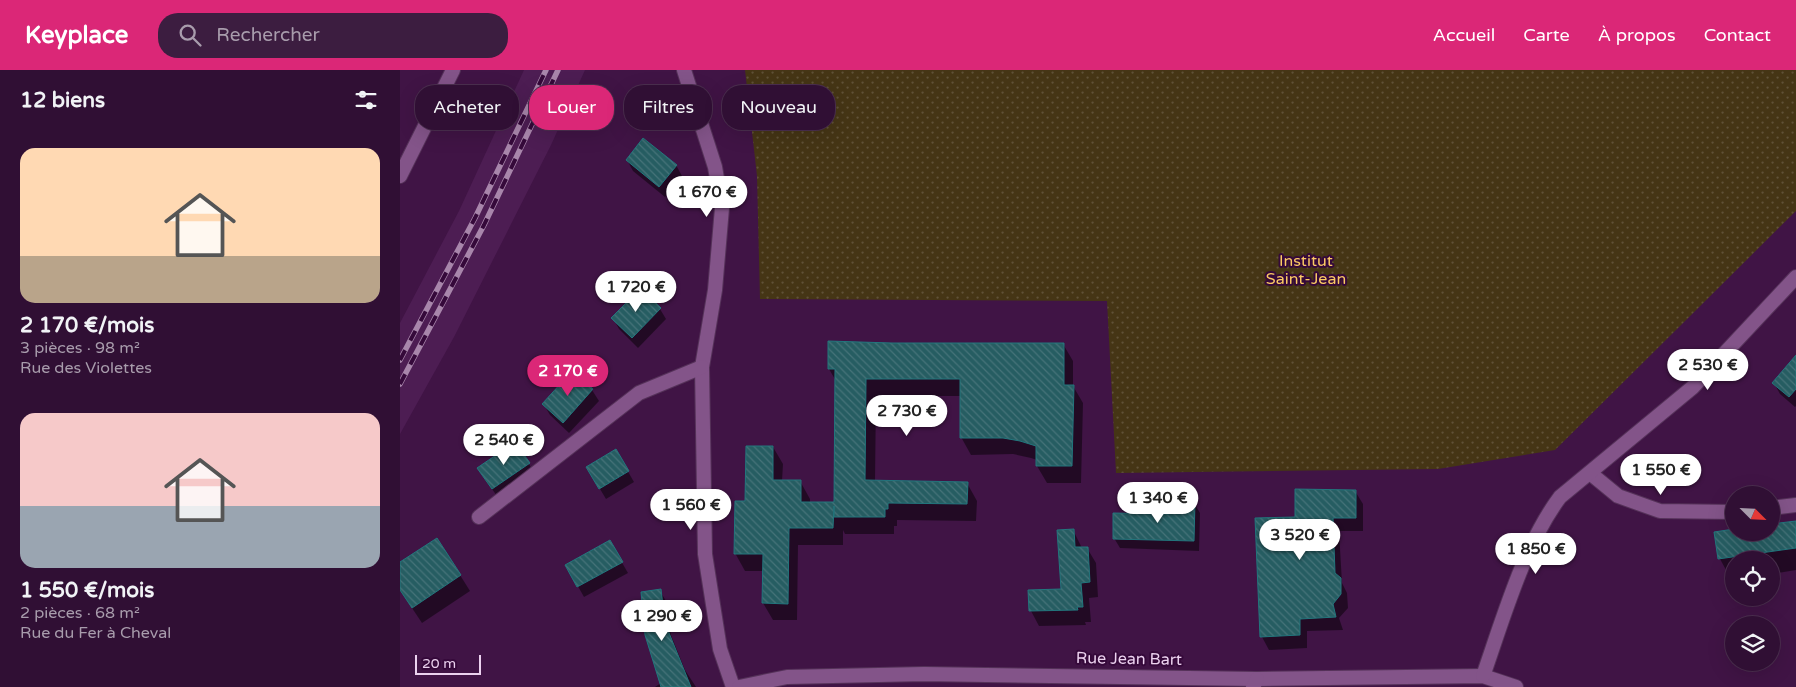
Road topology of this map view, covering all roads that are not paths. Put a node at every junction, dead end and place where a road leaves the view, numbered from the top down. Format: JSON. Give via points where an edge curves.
{"nodes":[{"id":1,"x":453,"y":70,"type":"edge"},
{"id":2,"x":684,"y":70,"type":"edge"},
{"id":3,"x":400,"y":176,"type":"edge"},
{"id":4,"x":1796,"y":277,"type":"edge"},
{"id":5,"x":702,"y":367,"type":"junction"},
{"id":6,"x":1590,"y":473,"type":"junction"},
{"id":7,"x":1796,"y":505,"type":"edge"},
{"id":8,"x":1780,"y":507,"type":"edge"},
{"id":9,"x":1725,"y":512,"type":"edge"},
{"id":10,"x":479,"y":517,"type":"dead end"},
{"id":11,"x":1483,"y":676,"type":"junction"},
{"id":12,"x":1255,"y":683,"type":"edge"},
{"id":13,"x":733,"y":687,"type":"edge"},
{"id":14,"x":739,"y":687,"type":"edge"},
{"id":15,"x":1516,"y":687,"type":"edge"}],
"edges":[{"from":1,"to":3,"type":"street"},
{"from":2,"to":5,"type":"street","via":[[715,167],[722,208],[715,290]]},
{"from":4,"to":6,"type":"street","via":[[1693,386]]},
{"from":5,"to":10,"type":"street","via":[[639,393]]},
{"from":5,"to":13,"type":"street","via":[[705,554],[720,649]]},
{"from":6,"to":9,"type":"street","via":[[1618,496],[1660,511]]},
{"from":6,"to":11,"type":"street","via":[[1560,497],[1545,517],[1515,587]]},
{"from":7,"to":8,"type":"street"},
{"from":11,"to":12,"type":"street","name":"Rue Jean Bart"},
{"from":11,"to":15,"type":"street","name":"Rue Jean Bart"},
{"from":12,"to":14,"type":"street","name":"Rue Jean Bart","via":[[956,673],[787,677]]}]}
